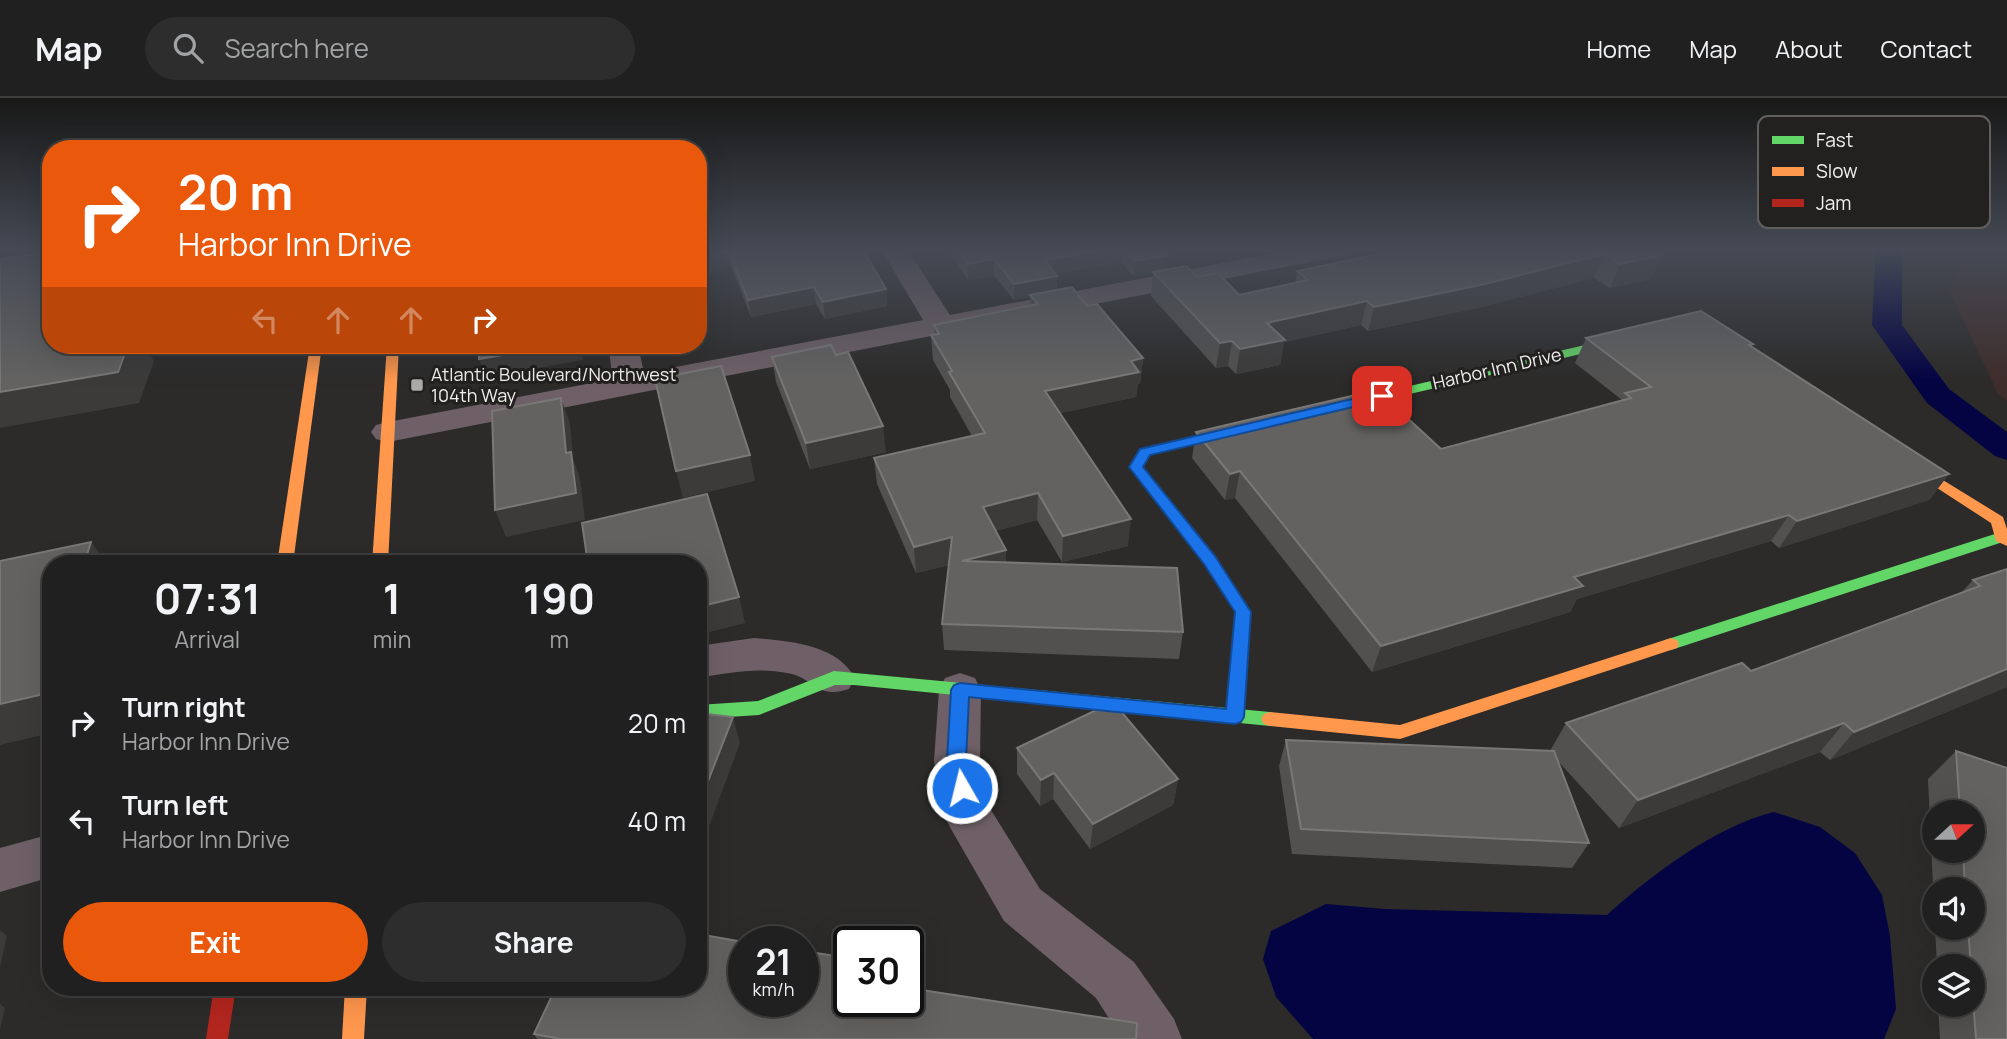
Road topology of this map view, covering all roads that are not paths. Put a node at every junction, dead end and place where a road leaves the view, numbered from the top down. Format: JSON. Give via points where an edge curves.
{"nodes":[{"id":1,"x":922,"y":293,"type":"edge"},
{"id":2,"x":1107,"y":293,"type":"edge"},
{"id":3,"x":942,"y":326,"type":"junction"},
{"id":4,"x":1654,"y":332,"type":"edge"},
{"id":5,"x":315,"y":354,"type":"edge"},
{"id":6,"x":392,"y":354,"type":"edge"},
{"id":7,"x":625,"y":354,"type":"edge"},
{"id":8,"x":630,"y":386,"type":"junction"},
{"id":9,"x":1316,"y":412,"type":"edge"},
{"id":10,"x":1264,"y":424,"type":"edge"},
{"id":11,"x":388,"y":432,"type":"junction"},
{"id":12,"x":1882,"y":446,"type":"edge"},
{"id":13,"x":2004,"y":539,"type":"edge"},
{"id":14,"x":286,"y":555,"type":"edge"},
{"id":15,"x":381,"y":555,"type":"edge"},
{"id":16,"x":707,"y":661,"type":"edge"},
{"id":17,"x":834,"y":678,"type":"junction"},
{"id":18,"x":960,"y":690,"type":"junction"},
{"id":19,"x":707,"y":711,"type":"edge"},
{"id":20,"x":1235,"y":717,"type":"junction"},
{"id":21,"x":42,"y":858,"type":"edge"},
{"id":22,"x":0,"y":870,"type":"edge"},
{"id":23,"x":224,"y":996,"type":"edge"},
{"id":24,"x":355,"y":996,"type":"edge"},
{"id":25,"x":217,"y":1039,"type":"edge"},
{"id":26,"x":353,"y":1039,"type":"edge"},
{"id":27,"x":1154,"y":1039,"type":"edge"}],
"edges":[{"from":1,"to":3,"type":"street"},
{"from":2,"to":3,"type":"street"},
{"from":3,"to":8,"type":"street"},
{"from":4,"to":9,"type":"street","name":"Harbor Inn Drive"},
{"from":5,"to":14,"type":"street"},
{"from":6,"to":11,"type":"street"},
{"from":7,"to":8,"type":"street"},
{"from":8,"to":11,"type":"street"},
{"from":10,"to":20,"type":"street","via":[[1145,452],[1136,467],[1210,560],[1243,612]]},
{"from":11,"to":15,"type":"street"},
{"from":12,"to":13,"type":"street","via":[[1998,521]]},
{"from":13,"to":20,"type":"street","via":[[1401,732]]},
{"from":16,"to":17,"type":"street","via":[[754,654],[799,658]]},
{"from":17,"to":18,"type":"street"},
{"from":17,"to":19,"type":"street","via":[[759,708]]},
{"from":18,"to":20,"type":"street"},
{"from":18,"to":27,"type":"street","via":[[957,761],[968,815],[1022,905],[1115,980]]},
{"from":21,"to":22,"type":"street"},
{"from":23,"to":25,"type":"street"},
{"from":24,"to":26,"type":"street"}]}
